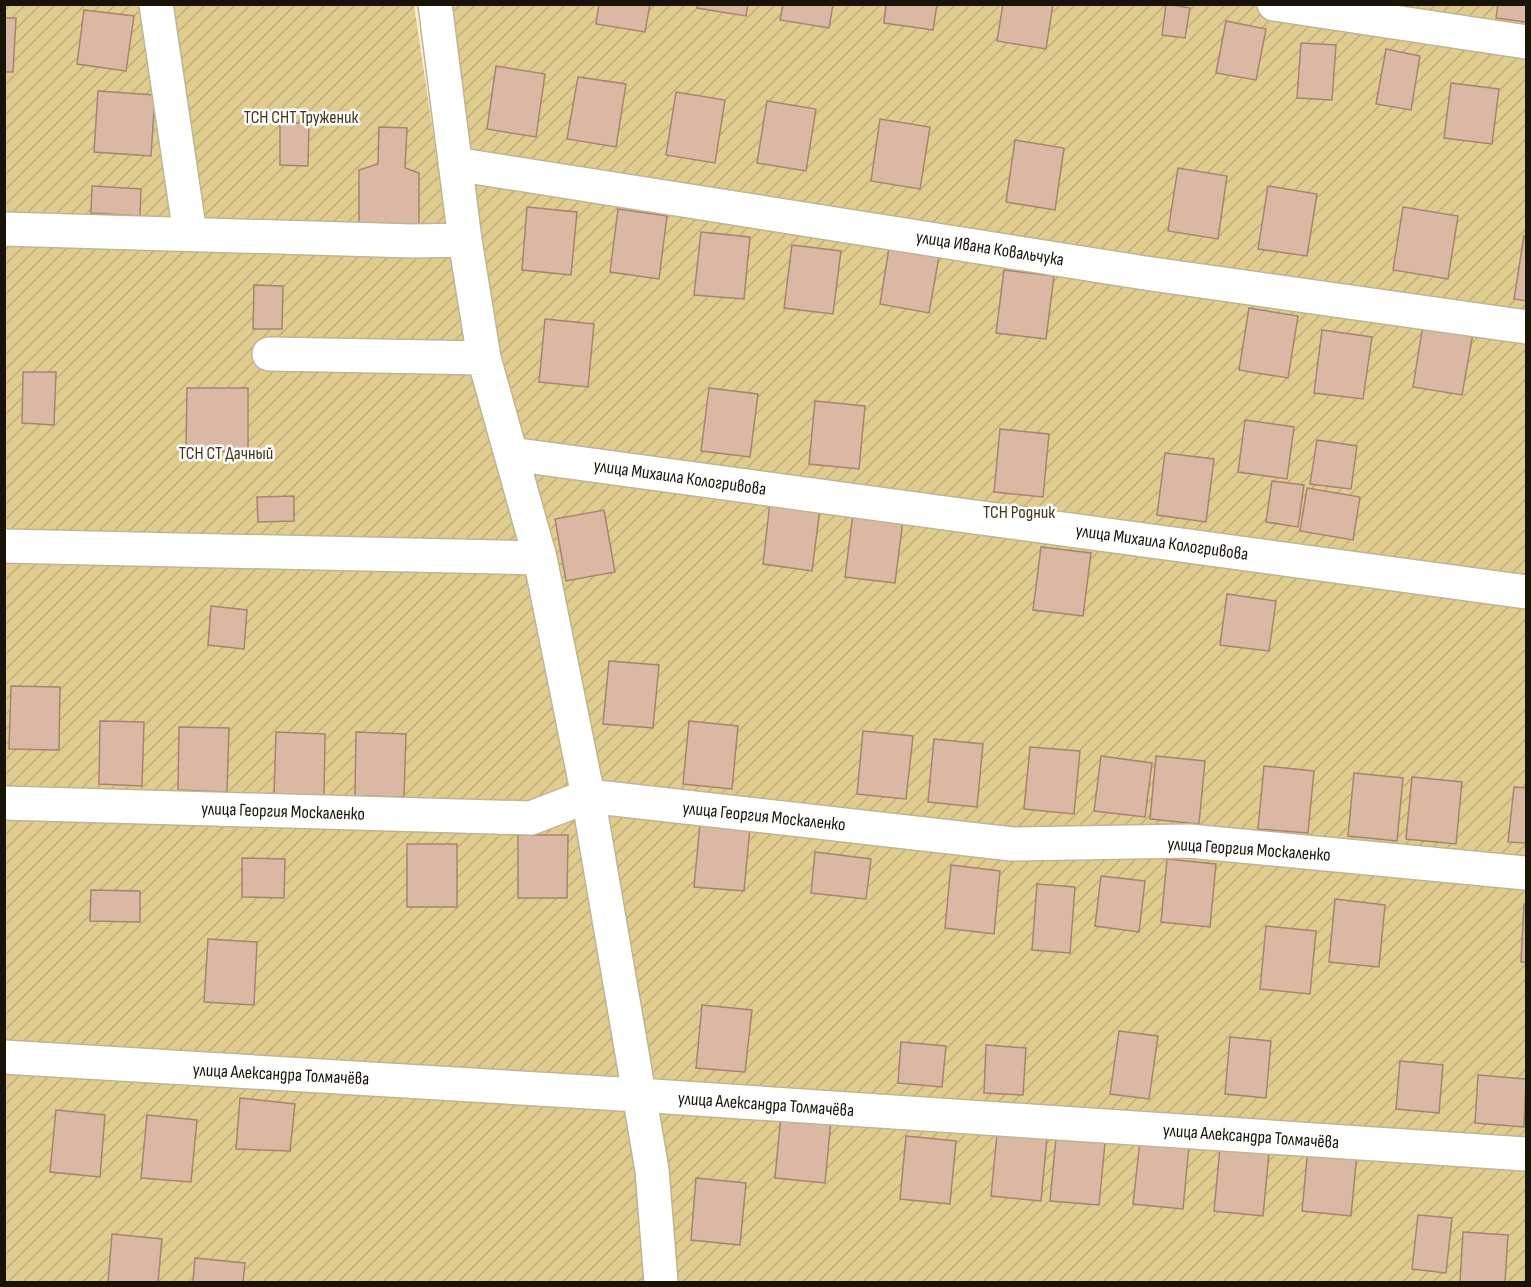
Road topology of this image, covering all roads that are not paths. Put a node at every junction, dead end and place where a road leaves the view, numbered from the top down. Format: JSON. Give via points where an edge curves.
{"nodes":[{"id":1,"x":156,"y":4,"type":"edge"},
{"id":2,"x":435,"y":4,"type":"edge"},
{"id":3,"x":1274,"y":4,"type":"edge"},
{"id":4,"x":1527,"y":42,"type":"edge"},
{"id":5,"x":455,"y":164,"type":"junction"},
{"id":6,"x":4,"y":229,"type":"edge"},
{"id":7,"x":190,"y":234,"type":"junction"},
{"id":8,"x":465,"y":240,"type":"junction"},
{"id":9,"x":1527,"y":327,"type":"edge"},
{"id":10,"x":269,"y":354,"type":"dead end"},
{"id":11,"x":484,"y":358,"type":"junction"},
{"id":12,"x":511,"y":454,"type":"junction"},
{"id":13,"x":4,"y":546,"type":"edge"},
{"id":14,"x":540,"y":558,"type":"junction"},
{"id":15,"x":1527,"y":592,"type":"edge"},
{"id":16,"x":588,"y":796,"type":"junction"},
{"id":17,"x":4,"y":803,"type":"edge"},
{"id":18,"x":1527,"y":873,"type":"edge"},
{"id":19,"x":4,"y":1057,"type":"edge"},
{"id":20,"x":638,"y":1095,"type":"junction"},
{"id":21,"x":1527,"y":1154,"type":"edge"},
{"id":22,"x":661,"y":1282,"type":"edge"}],
"edges":[{"from":1,"to":7,"type":"street"},
{"from":2,"to":5,"type":"street"},
{"from":3,"to":4,"type":"street"},
{"from":5,"to":8,"type":"street"},
{"from":5,"to":9,"type":"street","name":"улица Ивана Ковальчука","via":[[1145,273]]},
{"from":6,"to":7,"type":"street"},
{"from":7,"to":8,"type":"street"},
{"from":8,"to":11,"type":"street"},
{"from":10,"to":11,"type":"street"},
{"from":11,"to":12,"type":"street"},
{"from":12,"to":14,"type":"street"},
{"from":12,"to":15,"type":"street","name":"улица Михаила Кологривова"},
{"from":13,"to":14,"type":"street"},
{"from":14,"to":16,"type":"street"},
{"from":16,"to":17,"type":"street","name":"улица Георгия Москаленко","via":[[531,818]]},
{"from":16,"to":18,"type":"street","name":"улица Георгия Москаленко","via":[[1012,844],[1189,841]]},
{"from":16,"to":20,"type":"street"},
{"from":19,"to":20,"type":"street","name":"улица Александра Толмачёва"},
{"from":20,"to":21,"type":"street","name":"улица Александра Толмачёва"},
{"from":20,"to":22,"type":"street","via":[[652,1170]]}]}
